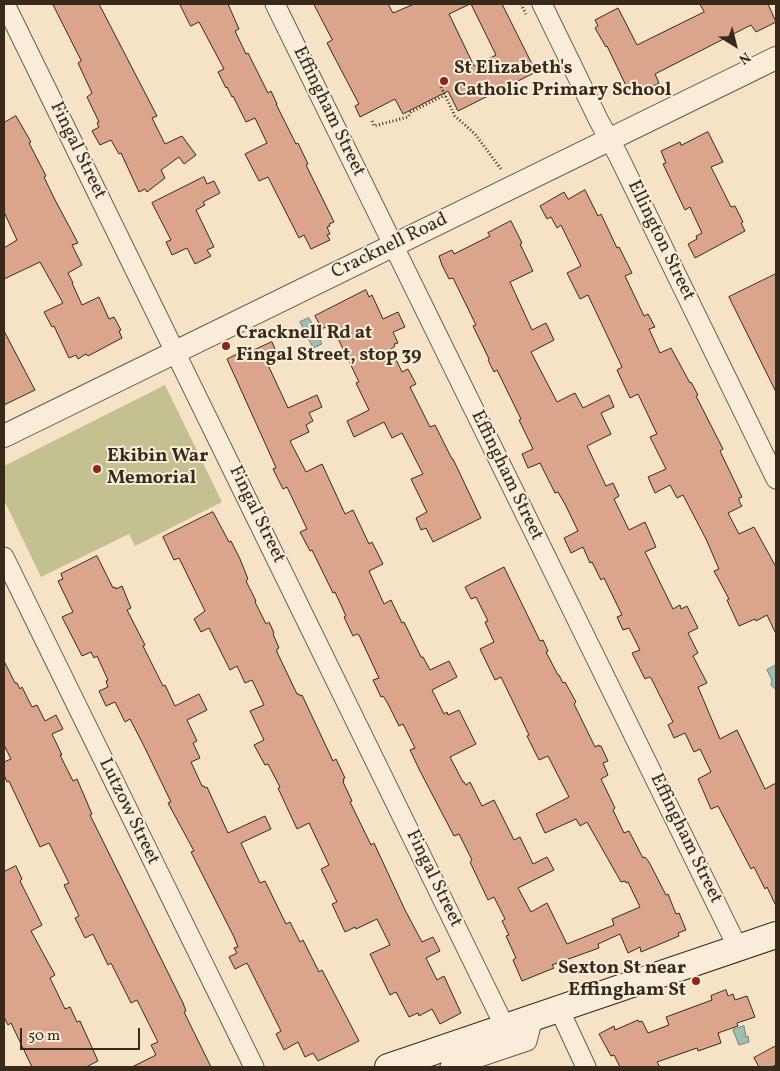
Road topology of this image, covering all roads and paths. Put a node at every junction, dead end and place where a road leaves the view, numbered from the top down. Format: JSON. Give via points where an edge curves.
{"nodes":[{"id":1,"x":5,"y":4,"type":"edge"},
{"id":2,"x":275,"y":4,"type":"edge"},
{"id":3,"x":542,"y":4,"type":"edge"},
{"id":4,"x":776,"y":58,"type":"edge"},
{"id":5,"x":441,"y":87,"type":"dead end"},
{"id":6,"x":445,"y":95,"type":"junction"},
{"id":7,"x":372,"y":121,"type":"dead end"},
{"id":8,"x":610,"y":140,"type":"junction"},
{"id":9,"x":501,"y":169,"type":"dead end"},
{"id":10,"x":394,"y":246,"type":"junction"},
{"id":11,"x":176,"y":352,"type":"junction"},
{"id":12,"x":4,"y":436,"type":"edge"},
{"id":13,"x":776,"y":479,"type":"edge"},
{"id":14,"x":4,"y":557,"type":"edge"},
{"id":15,"x":776,"y":935,"type":"edge"},
{"id":16,"x":738,"y":948,"type":"junction"},
{"id":17,"x":559,"y":1009,"type":"junction"},
{"id":18,"x":533,"y":1018,"type":"junction"},
{"id":19,"x":505,"y":1027,"type":"junction"},
{"id":20,"x":254,"y":1067,"type":"edge"},
{"id":21,"x":388,"y":1067,"type":"edge"},
{"id":22,"x":450,"y":1067,"type":"edge"},
{"id":23,"x":586,"y":1067,"type":"edge"}],
"edges":[{"from":1,"to":11,"type":"street","name":"Fingal Street"},
{"from":2,"to":10,"type":"street","name":"Effingham Street"},
{"from":3,"to":8,"type":"street","name":"Ellington Street"},
{"from":4,"to":8,"type":"street","name":"Cracknell Road"},
{"from":5,"to":6,"type":"path"},
{"from":6,"to":7,"type":"path","via":[[410,112],[408,117],[374,126]]},
{"from":6,"to":9,"type":"path","via":[[455,116],[474,134]]},
{"from":8,"to":10,"type":"street","name":"Cracknell Road"},
{"from":8,"to":13,"type":"street","name":"Ellington Street"},
{"from":10,"to":11,"type":"street","name":"Cracknell Road"},
{"from":10,"to":16,"type":"street","name":"Effingham Street"},
{"from":11,"to":12,"type":"street","name":"Cracknell Road"},
{"from":11,"to":19,"type":"street","name":"Fingal Street"},
{"from":14,"to":20,"type":"street","name":"Lutzow Street"},
{"from":15,"to":16,"type":"main road"},
{"from":16,"to":17,"type":"main road"},
{"from":17,"to":18,"type":"main road"},
{"from":17,"to":23,"type":"street"},
{"from":18,"to":19,"type":"main road"},
{"from":18,"to":22,"type":"street","via":[[527,1040]]},
{"from":19,"to":21,"type":"main road"}]}
